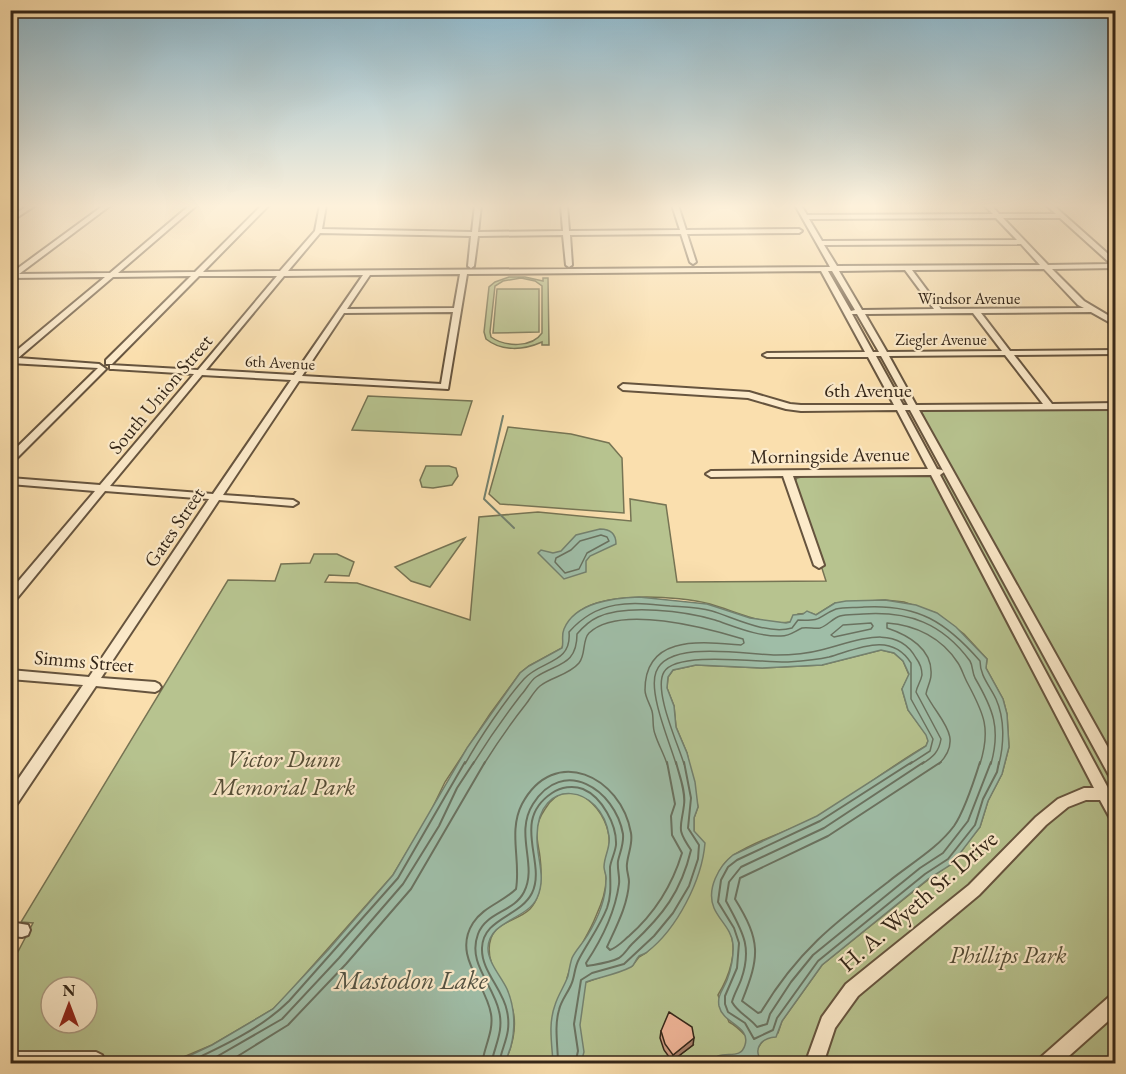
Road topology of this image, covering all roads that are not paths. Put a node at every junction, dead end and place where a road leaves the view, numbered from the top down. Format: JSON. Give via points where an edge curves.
{"nodes":[{"id":1,"x":40,"y":255,"type":"edge"},
{"id":2,"x":136,"y":255,"type":"edge"},
{"id":3,"x":217,"y":255,"type":"edge"},
{"id":4,"x":298,"y":255,"type":"edge"},
{"id":5,"x":472,"y":255,"type":"edge"},
{"id":6,"x":568,"y":255,"type":"edge"},
{"id":7,"x":691,"y":255,"type":"edge"},
{"id":8,"x":827,"y":255,"type":"edge"},
{"id":9,"x":1035,"y":255,"type":"edge"},
{"id":10,"x":1104,"y":255,"type":"edge"},
{"id":11,"x":693,"y":262,"type":"dead end"},
{"id":12,"x":569,"y":265,"type":"dead end"},
{"id":13,"x":471,"y":266,"type":"dead end"},
{"id":14,"x":1116,"y":266,"type":"edge"},
{"id":15,"x":1046,"y":267,"type":"junction"},
{"id":16,"x":823,"y":268,"type":"junction"},
{"id":17,"x":835,"y":268,"type":"junction"},
{"id":18,"x":907,"y":268,"type":"junction"},
{"id":19,"x":464,"y":271,"type":"junction"},
{"id":20,"x":368,"y":272,"type":"junction"},
{"id":21,"x":284,"y":273,"type":"junction"},
{"id":22,"x":114,"y":274,"type":"junction"},
{"id":23,"x":198,"y":274,"type":"junction"},
{"id":24,"x":11,"y":276,"type":"edge"},
{"id":25,"x":458,"y":310,"type":"junction"},
{"id":26,"x":1092,"y":310,"type":"junction"},
{"id":27,"x":342,"y":311,"type":"junction"},
{"id":28,"x":939,"y":311,"type":"junction"},
{"id":29,"x":975,"y":311,"type":"junction"},
{"id":30,"x":847,"y":312,"type":"junction"},
{"id":31,"x":859,"y":312,"type":"junction"},
{"id":32,"x":1116,"y":324,"type":"edge"},
{"id":33,"x":1116,"y":352,"type":"edge"},
{"id":34,"x":1008,"y":353,"type":"junction"},
{"id":35,"x":870,"y":354,"type":"junction"},
{"id":36,"x":884,"y":354,"type":"junction"},
{"id":37,"x":767,"y":355,"type":"dead end"},
{"id":38,"x":11,"y":361,"type":"edge"},
{"id":39,"x":106,"y":366,"type":"junction"},
{"id":40,"x":201,"y":372,"type":"junction"},
{"id":41,"x":296,"y":378,"type":"junction"},
{"id":42,"x":623,"y":387,"type":"dead end"},
{"id":43,"x":1116,"y":406,"type":"edge"},
{"id":44,"x":1050,"y":407,"type":"junction"},
{"id":45,"x":900,"y":408,"type":"junction"},
{"id":46,"x":914,"y":408,"type":"junction"},
{"id":47,"x":10,"y":460,"type":"edge"},
{"id":48,"x":933,"y":472,"type":"junction"},
{"id":49,"x":949,"y":472,"type":"junction"},
{"id":50,"x":787,"y":473,"type":"junction"},
{"id":51,"x":711,"y":474,"type":"dead end"},
{"id":52,"x":10,"y":482,"type":"edge"},
{"id":53,"x":105,"y":488,"type":"junction"},
{"id":54,"x":216,"y":497,"type":"junction"},
{"id":55,"x":293,"y":502,"type":"dead end"},
{"id":56,"x":819,"y":565,"type":"dead end"},
{"id":57,"x":1013,"y":589,"type":"junction"},
{"id":58,"x":995,"y":590,"type":"junction"},
{"id":59,"x":10,"y":599,"type":"edge"},
{"id":60,"x":10,"y":674,"type":"edge"},
{"id":61,"x":92,"y":681,"type":"junction"},
{"id":62,"x":155,"y":687,"type":"dead end"},
{"id":63,"x":1116,"y":775,"type":"edge"},
{"id":64,"x":1110,"y":794,"type":"edge"},
{"id":65,"x":10,"y":803,"type":"edge"},
{"id":66,"x":1116,"y":816,"type":"edge"},
{"id":67,"x":1116,"y":1002,"type":"edge"},
{"id":68,"x":10,"y":1061,"type":"edge"},
{"id":69,"x":96,"y":1061,"type":"dead end"},
{"id":70,"x":814,"y":1064,"type":"edge"},
{"id":71,"x":1046,"y":1064,"type":"edge"}],
"edges":[{"from":1,"to":24,"type":"street"},
{"from":2,"to":22,"type":"street"},
{"from":3,"to":23,"type":"street"},
{"from":4,"to":21,"type":"street","name":"South Union Street"},
{"from":5,"to":13,"type":"street"},
{"from":6,"to":12,"type":"street"},
{"from":7,"to":11,"type":"street"},
{"from":8,"to":17,"type":"street"},
{"from":9,"to":15,"type":"street"},
{"from":10,"to":14,"type":"street"},
{"from":14,"to":15,"type":"street"},
{"from":15,"to":18,"type":"street"},
{"from":15,"to":26,"type":"street"},
{"from":16,"to":17,"type":"street"},
{"from":16,"to":19,"type":"street"},
{"from":16,"to":30,"type":"street"},
{"from":17,"to":18,"type":"street"},
{"from":17,"to":31,"type":"street"},
{"from":18,"to":28,"type":"street"},
{"from":19,"to":20,"type":"street"},
{"from":19,"to":25,"type":"street"},
{"from":20,"to":21,"type":"street"},
{"from":20,"to":27,"type":"street","name":"Gates Street"},
{"from":21,"to":23,"type":"street"},
{"from":21,"to":40,"type":"street","name":"South Union Street"},
{"from":22,"to":23,"type":"street"},
{"from":22,"to":24,"type":"street"},
{"from":22,"to":38,"type":"street"},
{"from":23,"to":39,"type":"street"},
{"from":25,"to":27,"type":"street"},
{"from":25,"to":41,"type":"street","name":"6th Avenue","via":[[445,387]]},
{"from":26,"to":29,"type":"street","name":"Windsor Avenue"},
{"from":26,"to":32,"type":"street"},
{"from":27,"to":41,"type":"street","name":"Gates Street"},
{"from":28,"to":29,"type":"street","name":"Windsor Avenue"},
{"from":28,"to":31,"type":"street","name":"Windsor Avenue"},
{"from":29,"to":34,"type":"street"},
{"from":30,"to":31,"type":"street","name":"Windsor Avenue"},
{"from":30,"to":35,"type":"street"},
{"from":31,"to":36,"type":"street"},
{"from":33,"to":34,"type":"street","name":"Ziegler Avenue"},
{"from":34,"to":36,"type":"street","name":"Ziegler Avenue"},
{"from":34,"to":44,"type":"street"},
{"from":35,"to":36,"type":"street","name":"Ziegler Avenue"},
{"from":35,"to":37,"type":"street","name":"Ziegler Avenue"},
{"from":35,"to":45,"type":"street"},
{"from":36,"to":46,"type":"street"},
{"from":38,"to":39,"type":"street","name":"6th Avenue"},
{"from":39,"to":40,"type":"street","name":"6th Avenue"},
{"from":39,"to":47,"type":"street"},
{"from":40,"to":41,"type":"street","name":"6th Avenue"},
{"from":40,"to":53,"type":"street","name":"South Union Street"},
{"from":41,"to":54,"type":"street","name":"Gates Street"},
{"from":42,"to":45,"type":"street","name":"6th Avenue","via":[[749,394],[789,407]]},
{"from":43,"to":44,"type":"street","name":"6th Avenue"},
{"from":44,"to":46,"type":"street","name":"6th Avenue"},
{"from":45,"to":46,"type":"street","name":"6th Avenue"},
{"from":45,"to":48,"type":"street"},
{"from":46,"to":49,"type":"street"},
{"from":48,"to":49,"type":"street","name":"Morningside Avenue"},
{"from":48,"to":50,"type":"street","name":"Morningside Avenue"},
{"from":48,"to":58,"type":"street"},
{"from":49,"to":57,"type":"street"},
{"from":50,"to":51,"type":"street","name":"Morningside Avenue"},
{"from":50,"to":56,"type":"street"},
{"from":52,"to":53,"type":"street"},
{"from":53,"to":54,"type":"street"},
{"from":53,"to":59,"type":"street","name":"South Union Street"},
{"from":54,"to":55,"type":"street"},
{"from":54,"to":61,"type":"street","name":"Gates Street"},
{"from":57,"to":58,"type":"street"},
{"from":57,"to":63,"type":"street"},
{"from":58,"to":64,"type":"street"},
{"from":60,"to":61,"type":"street","name":"Simms Street"},
{"from":61,"to":62,"type":"street","name":"Simms Street"},
{"from":61,"to":65,"type":"street","name":"Gates Street"},
{"from":64,"to":66,"type":"street"},
{"from":64,"to":70,"type":"street","name":"H. A. Wyeth Sr. Drive","via":[[1084,794],[1063,803],[974,890],[852,990],[828,1023]]},
{"from":67,"to":71,"type":"street"},
{"from":68,"to":69,"type":"street"}]}
